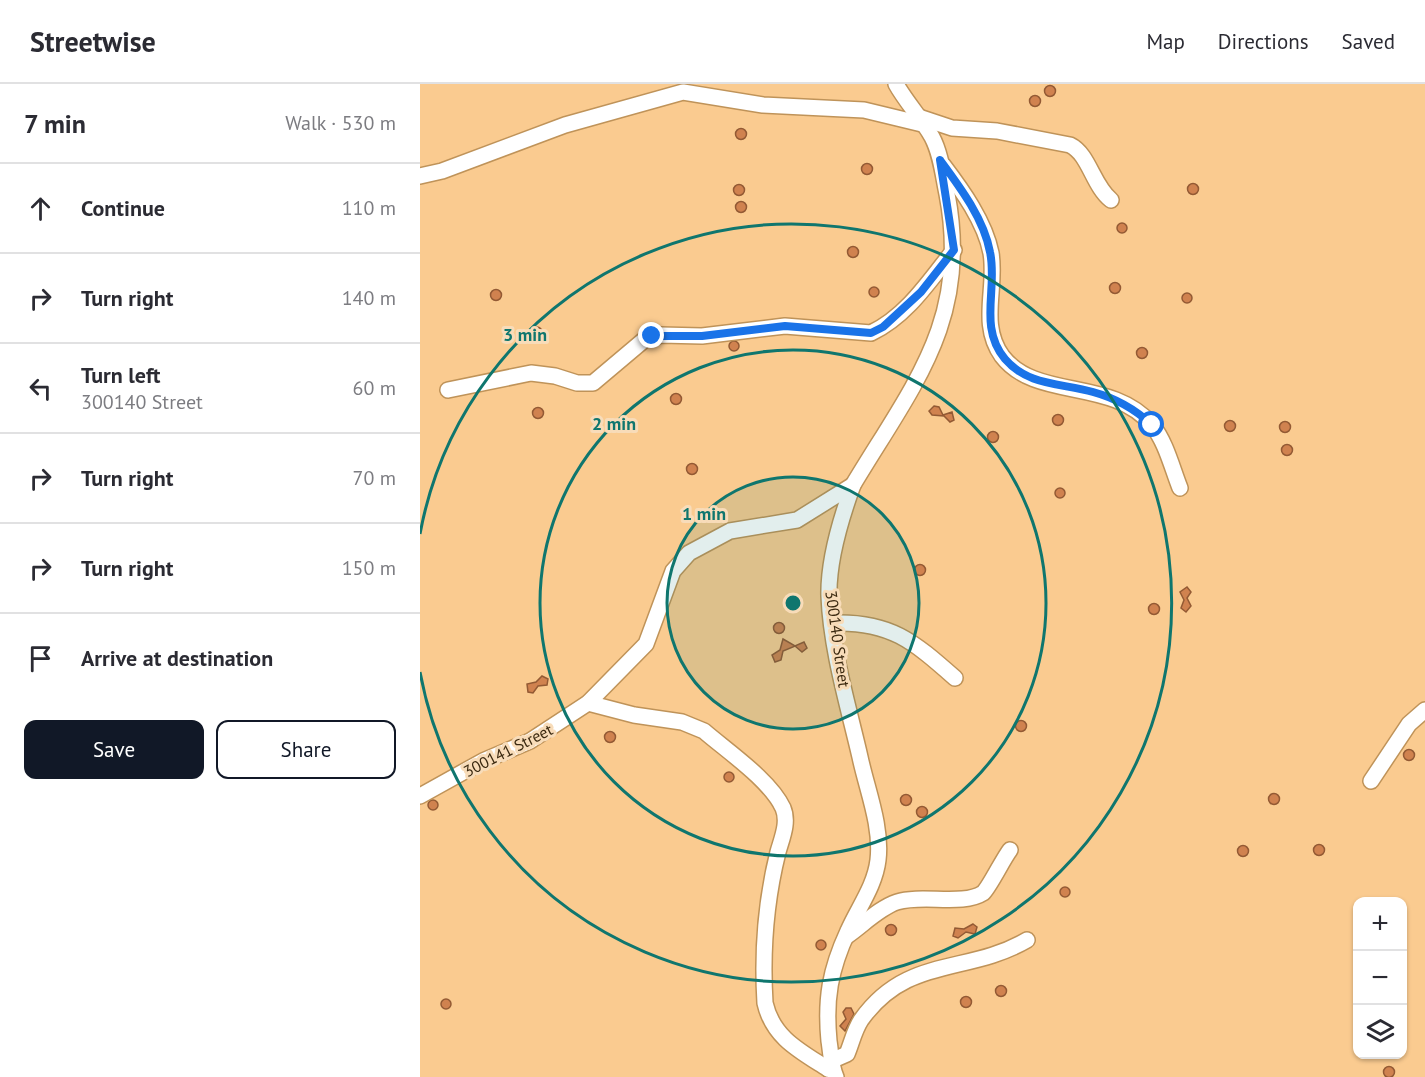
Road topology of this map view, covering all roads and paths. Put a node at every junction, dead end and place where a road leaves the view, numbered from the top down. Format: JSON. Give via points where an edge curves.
{"nodes":[{"id":1,"x":896,"y":84,"type":"edge"},
{"id":2,"x":675,"y":89,"type":"edge"},
{"id":3,"x":919,"y":120,"type":"junction"},
{"id":4,"x":940,"y":160,"type":"junction"},
{"id":5,"x":420,"y":176,"type":"edge"},
{"id":6,"x":1111,"y":200,"type":"dead end"},
{"id":7,"x":954,"y":250,"type":"junction"},
{"id":8,"x":448,"y":390,"type":"dead end"},
{"id":9,"x":853,"y":485,"type":"junction"},
{"id":10,"x":1180,"y":488,"type":"dead end"},
{"id":11,"x":833,"y":623,"type":"junction"},
{"id":12,"x":955,"y":678,"type":"dead end"},
{"id":13,"x":588,"y":703,"type":"junction"},
{"id":14,"x":1425,"y":710,"type":"edge"},
{"id":15,"x":1371,"y":781,"type":"dead end"},
{"id":16,"x":420,"y":796,"type":"edge"},
{"id":17,"x":1010,"y":850,"type":"dead end"},
{"id":18,"x":845,"y":938,"type":"junction"},
{"id":19,"x":1027,"y":940,"type":"dead end"},
{"id":20,"x":830,"y":1071,"type":"edge"}],
"edges":[{"from":1,"to":3,"type":"street","name":"300140 Street"},
{"from":2,"to":3,"type":"street","via":[[763,105],[864,110]]},
{"from":2,"to":5,"type":"street"},
{"from":3,"to":4,"type":"street","name":"300140 Street"},
{"from":3,"to":6,"type":"street","via":[[1070,145],[1080,152],[1100,192]]},
{"from":4,"to":7,"type":"street","name":"300140 Street"},
{"from":4,"to":10,"type":"street","via":[[988,243],[992,266],[989,319],[1003,357],[1026,376],[1094,392],[1141,415],[1160,438]]},
{"from":7,"to":8,"type":"street","via":[[921,292],[871,333],[785,326],[702,336],[661,335],[644,340],[594,383],[531,373]]},
{"from":7,"to":9,"type":"street","name":"300140 Street","via":[[946,313],[934,346]]},
{"from":9,"to":11,"type":"street","name":"300140 Street","via":[[830,580]]},
{"from":9,"to":13,"type":"street","name":"300141 Street","via":[[797,520],[729,531],[689,553],[673,571],[646,644]]},
{"from":11,"to":12,"type":"street","via":[[877,625],[915,646]]},
{"from":11,"to":18,"type":"street","name":"300140 Street","via":[[871,802],[878,859],[874,877]]},
{"from":13,"to":16,"type":"street","name":"300141 Street","via":[[530,741],[483,761]]},
{"from":13,"to":20,"type":"street","via":[[694,725],[769,788],[779,801],[784,810],[784,830],[769,896],[765,1003],[768,1017],[780,1036]]},
{"from":14,"to":15,"type":"street","via":[[1408,724]]},
{"from":17,"to":18,"type":"street","via":[[982,893],[896,902]]},
{"from":18,"to":20,"type":"street","name":"300140 Street","via":[[827,996]]},
{"from":19,"to":20,"type":"street","via":[[1005,953],[910,976],[875,1004],[853,1035],[847,1054]]}]}
